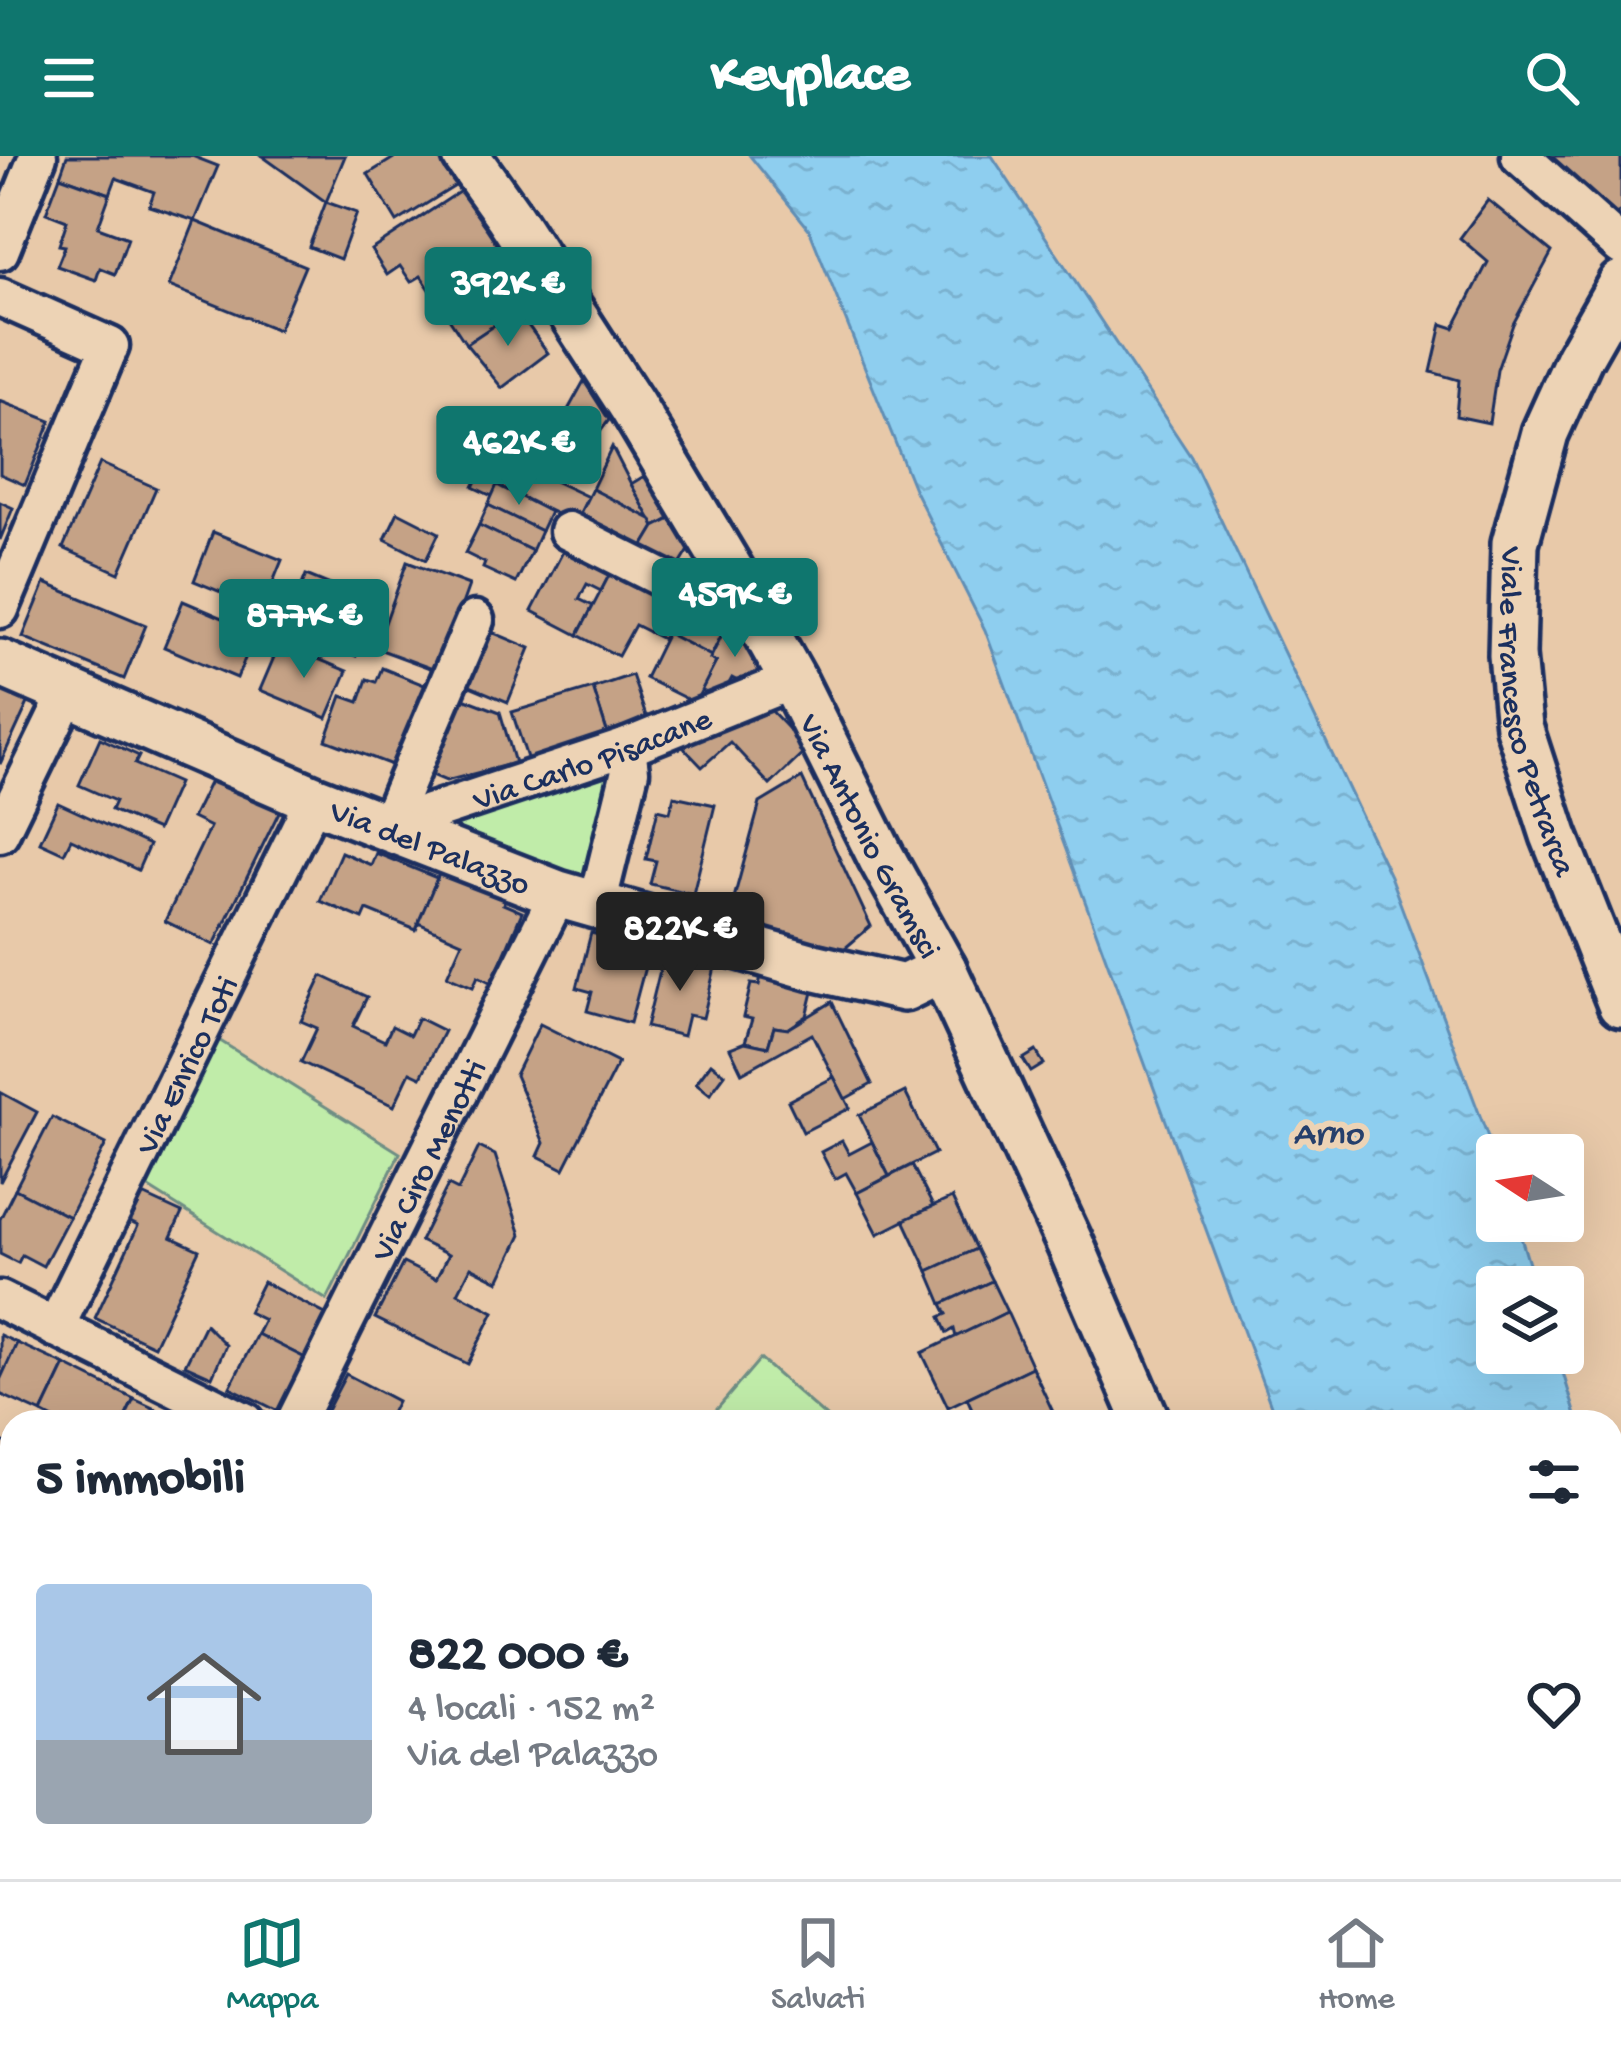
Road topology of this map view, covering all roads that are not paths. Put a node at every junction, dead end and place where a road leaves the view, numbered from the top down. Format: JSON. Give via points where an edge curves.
{"nodes":[{"id":1,"x":38,"y":156,"type":"edge"},
{"id":2,"x":466,"y":156,"type":"edge"},
{"id":3,"x":1520,"y":156,"type":"edge"},
{"id":4,"x":1621,"y":246,"type":"edge"},
{"id":5,"x":0,"y":251,"type":"edge"},
{"id":6,"x":1621,"y":284,"type":"edge"},
{"id":7,"x":0,"y":297,"type":"edge"},
{"id":8,"x":568,"y":531,"type":"dead end"},
{"id":9,"x":748,"y":600,"type":"junction"},
{"id":10,"x":0,"y":609,"type":"edge"},
{"id":11,"x":475,"y":620,"type":"dead end"},
{"id":12,"x":0,"y":663,"type":"edge"},
{"id":13,"x":793,"y":680,"type":"junction"},
{"id":14,"x":68,"y":692,"type":"junction"},
{"id":15,"x":627,"y":747,"type":"junction"},
{"id":16,"x":314,"y":799,"type":"junction"},
{"id":17,"x":387,"y":827,"type":"junction"},
{"id":18,"x":0,"y":833,"type":"edge"},
{"id":19,"x":577,"y":899,"type":"junction"},
{"id":20,"x":944,"y":969,"type":"junction"},
{"id":21,"x":1621,"y":1004,"type":"edge"},
{"id":22,"x":0,"y":1300,"type":"edge"},
{"id":23,"x":55,"y":1328,"type":"junction"},
{"id":24,"x":222,"y":1410,"type":"edge"},
{"id":25,"x":301,"y":1410,"type":"edge"},
{"id":26,"x":1142,"y":1410,"type":"edge"}],
"edges":[{"from":1,"to":5,"type":"street"},
{"from":2,"to":9,"type":"main road","name":"Via Antonio Gramsci","via":[[632,406]]},
{"from":3,"to":4,"type":"street"},
{"from":6,"to":21,"type":"main road","name":"Viale Francesco Petrarca","via":[[1545,433],[1515,543],[1512,655],[1519,728]]},
{"from":7,"to":10,"type":"street","via":[[110,346]]},
{"from":8,"to":9,"type":"street","via":[[716,606]]},
{"from":9,"to":13,"type":"main road","name":"Via Antonio Gramsci"},
{"from":11,"to":17,"type":"street"},
{"from":12,"to":14,"type":"main road","name":"Via del Palazzo"},
{"from":13,"to":15,"type":"street","name":"Via Carlo Pisacane"},
{"from":13,"to":20,"type":"main road","name":"Via Antonio Gramsci"},
{"from":14,"to":16,"type":"main road","name":"Via del Palazzo"},
{"from":14,"to":18,"type":"street"},
{"from":15,"to":17,"type":"street","name":"Via Carlo Pisacane"},
{"from":15,"to":19,"type":"street","name":"Via Ciro Menotti","via":[[630,771]]},
{"from":16,"to":17,"type":"main road","name":"Via del Palazzo"},
{"from":16,"to":23,"type":"street","name":"Via Enrico Toti"},
{"from":17,"to":19,"type":"main road","name":"Via del Palazzo"},
{"from":19,"to":20,"type":"main road","name":"Via del Palazzo","via":[[904,988]]},
{"from":19,"to":25,"type":"street","name":"Via Ciro Menotti"},
{"from":20,"to":26,"type":"main road","name":"Via Antonio Gramsci"},
{"from":22,"to":23,"type":"street"},
{"from":23,"to":24,"type":"street"}]}
